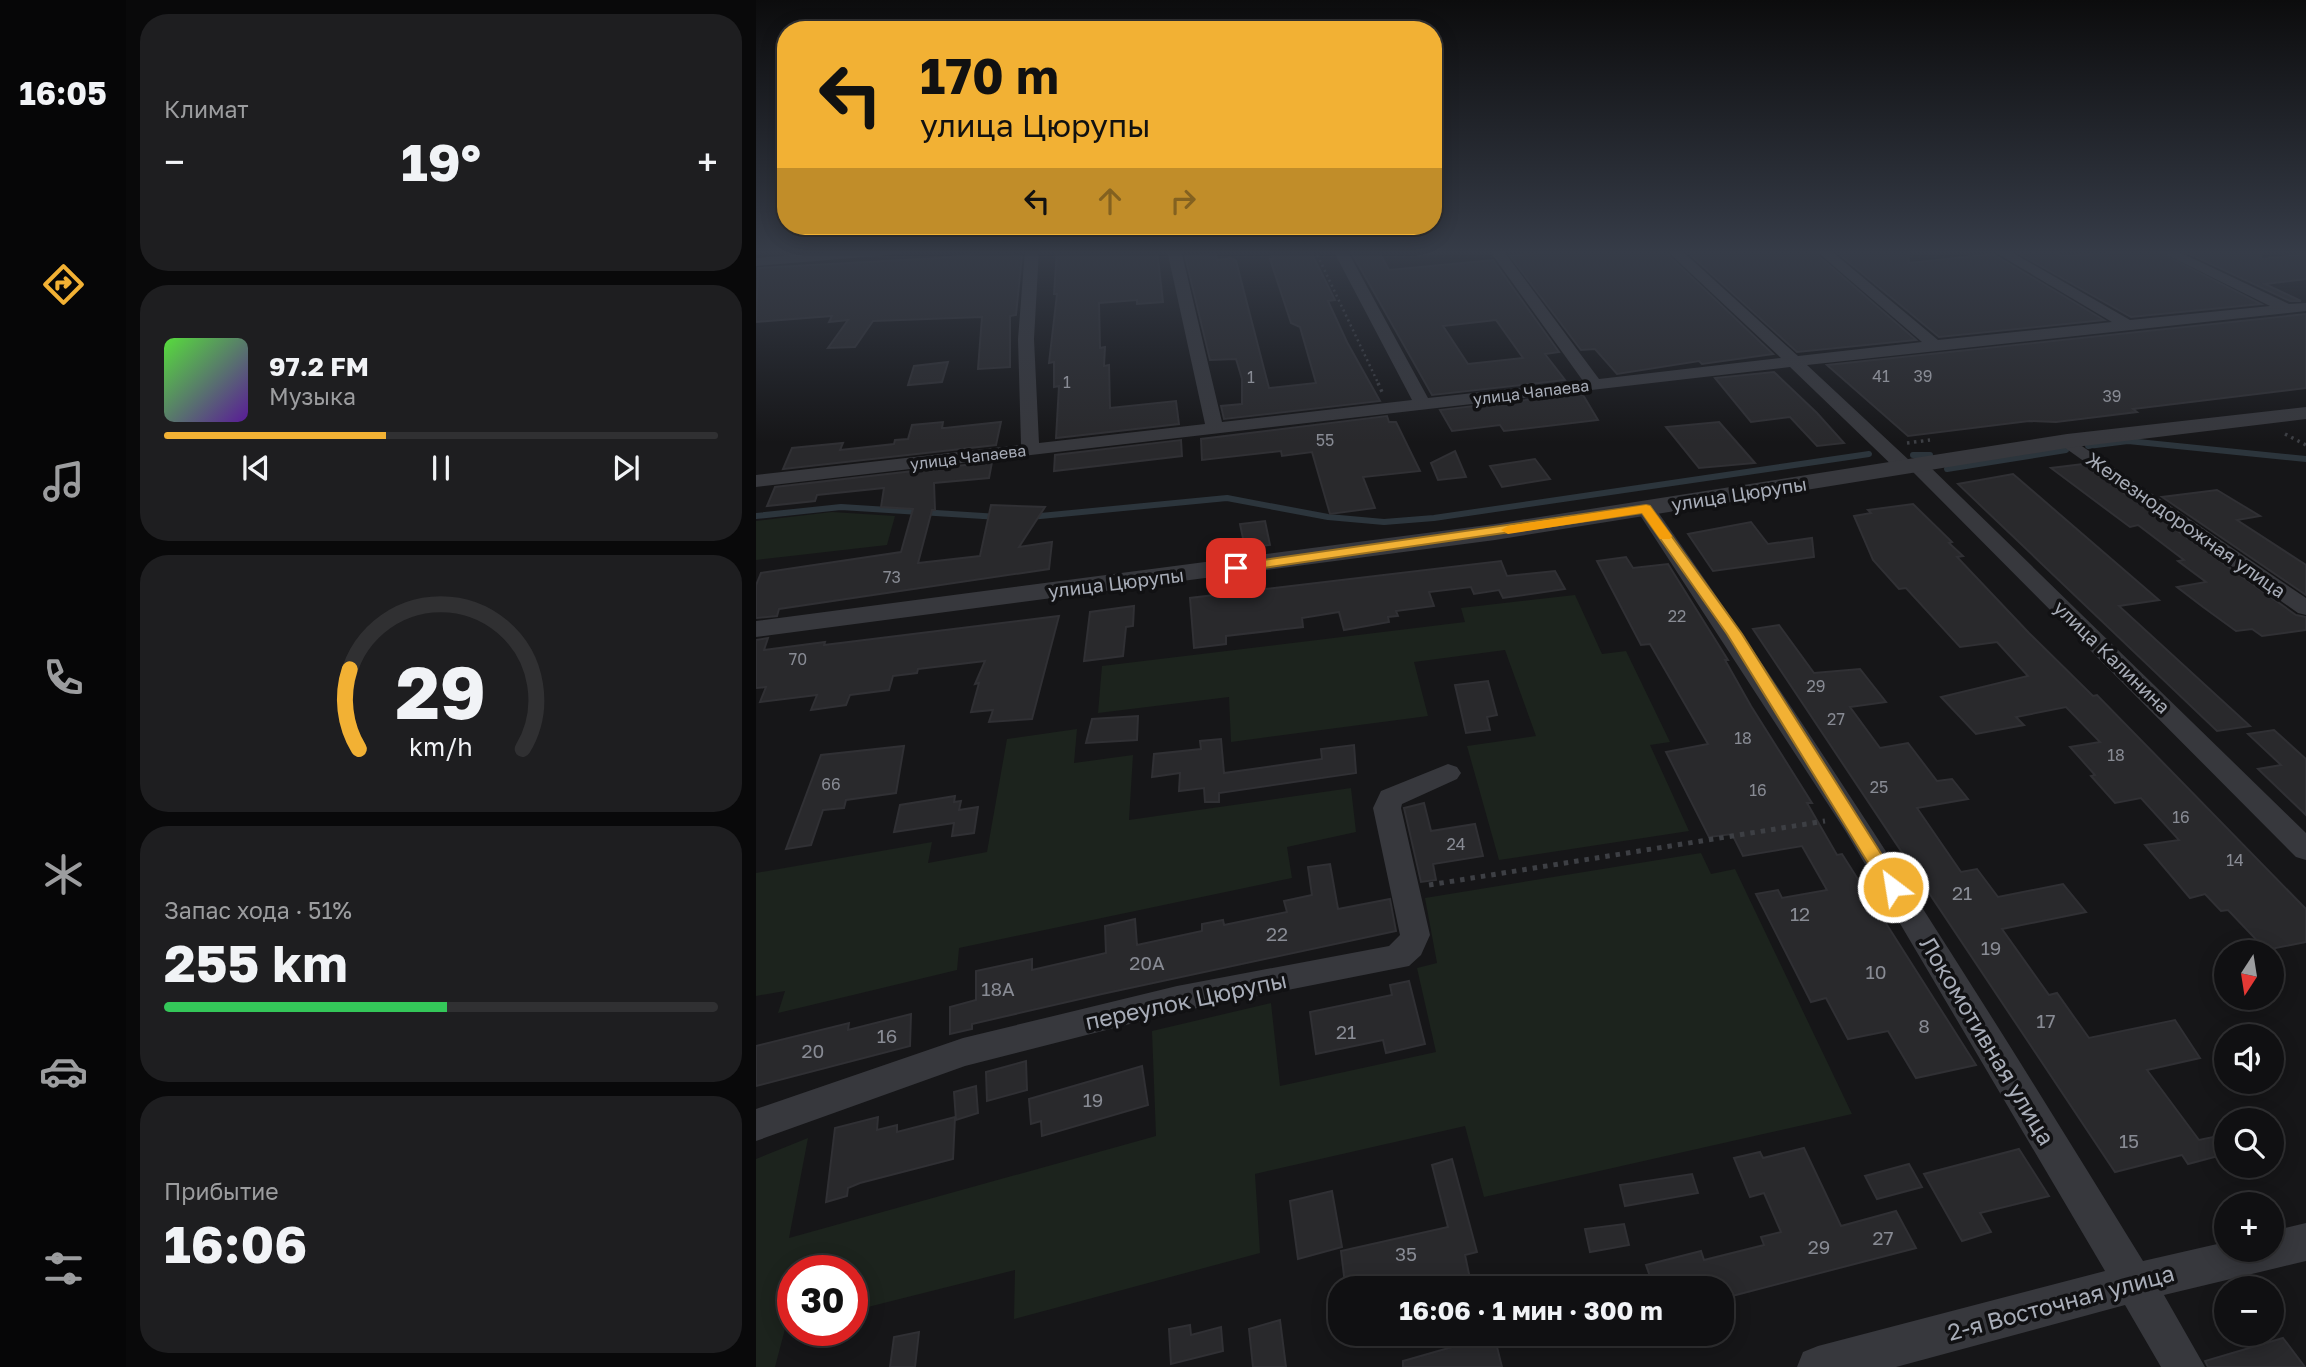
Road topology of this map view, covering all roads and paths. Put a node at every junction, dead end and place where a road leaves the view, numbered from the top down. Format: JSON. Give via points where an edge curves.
{"nodes":[{"id":1,"x":1028,"y":314,"type":"edge"},
{"id":2,"x":1189,"y":314,"type":"edge"},
{"id":3,"x":1345,"y":314,"type":"edge"},
{"id":4,"x":1374,"y":314,"type":"edge"},
{"id":5,"x":1543,"y":314,"type":"edge"},
{"id":6,"x":1743,"y":314,"type":"edge"},
{"id":7,"x":1898,"y":314,"type":"edge"},
{"id":8,"x":2108,"y":314,"type":"edge"},
{"id":9,"x":2239,"y":314,"type":"edge"},
{"id":10,"x":2127,"y":325,"type":"junction"},
{"id":11,"x":1935,"y":345,"type":"junction"},
{"id":12,"x":1796,"y":363,"type":"junction"},
{"id":13,"x":1595,"y":385,"type":"junction"},
{"id":14,"x":1423,"y":404,"type":"junction"},
{"id":15,"x":1390,"y":408,"type":"junction"},
{"id":16,"x":2297,"y":421,"type":"edge"},
{"id":17,"x":1216,"y":428,"type":"junction"},
{"id":18,"x":2067,"y":441,"type":"junction"},
{"id":19,"x":2306,"y":445,"type":"edge"},
{"id":20,"x":1030,"y":449,"type":"junction"},
{"id":21,"x":1911,"y":466,"type":"junction"},
{"id":22,"x":756,"y":481,"type":"edge"},
{"id":23,"x":1646,"y":509,"type":"junction"},
{"id":24,"x":2306,"y":608,"type":"edge"},
{"id":25,"x":756,"y":629,"type":"edge"},
{"id":26,"x":1448,"y":774,"type":"dead end"},
{"id":27,"x":1850,"y":817,"type":"junction"},
{"id":28,"x":2306,"y":850,"type":"edge"},
{"id":29,"x":1406,"y":889,"type":"junction"},
{"id":30,"x":756,"y":1125,"type":"edge"},
{"id":31,"x":2306,"y":1242,"type":"edge"},
{"id":32,"x":2134,"y":1283,"type":"junction"},
{"id":33,"x":1818,"y":1367,"type":"edge"},
{"id":34,"x":2184,"y":1367,"type":"edge"}],
"edges":[{"from":1,"to":20,"type":"street"},
{"from":2,"to":17,"type":"street"},
{"from":3,"to":15,"type":"path"},
{"from":4,"to":14,"type":"street"},
{"from":5,"to":13,"type":"street"},
{"from":6,"to":12,"type":"street","name":"улица Калинина"},
{"from":7,"to":11,"type":"street"},
{"from":8,"to":10,"type":"street"},
{"from":9,"to":10,"type":"street","name":"улица Чапаева"},
{"from":10,"to":11,"type":"street","name":"улица Чапаева"},
{"from":11,"to":12,"type":"street","name":"улица Чапаева"},
{"from":12,"to":13,"type":"street","name":"улица Чапаева"},
{"from":12,"to":21,"type":"street","name":"улица Калинина"},
{"from":13,"to":14,"type":"street","name":"улица Чапаева"},
{"from":14,"to":15,"type":"street","name":"улица Чапаева"},
{"from":15,"to":17,"type":"street","name":"улица Чапаева"},
{"from":16,"to":18,"type":"street","name":"улица Цюрупы"},
{"from":16,"to":19,"type":"path"},
{"from":17,"to":20,"type":"street","name":"улица Чапаева"},
{"from":18,"to":21,"type":"street","name":"улица Цюрупы"},
{"from":18,"to":24,"type":"street","name":"Железнодорожная улица"},
{"from":20,"to":22,"type":"street","name":"улица Чапаева"},
{"from":21,"to":23,"type":"street","name":"улица Цюрупы"},
{"from":21,"to":28,"type":"street","name":"улица Калинина"},
{"from":23,"to":25,"type":"street","name":"улица Цюрупы"},
{"from":23,"to":27,"type":"street","name":"Локомотивная улица","via":[[1734,634]]},
{"from":26,"to":29,"type":"street","name":"переулок Цюрупы","via":[[1391,798],[1387,808]]},
{"from":27,"to":29,"type":"path"},
{"from":27,"to":32,"type":"street","name":"Локомотивная улица"},
{"from":29,"to":30,"type":"street","name":"переулок Цюрупы","via":[[1415,935],[1398,957],[1177,999],[963,1052]]},
{"from":31,"to":32,"type":"street","name":"2-я Восточная улица"},
{"from":32,"to":33,"type":"street","name":"2-я Восточная улица"},
{"from":32,"to":34,"type":"street","name":"Локомотивная улица"}]}
